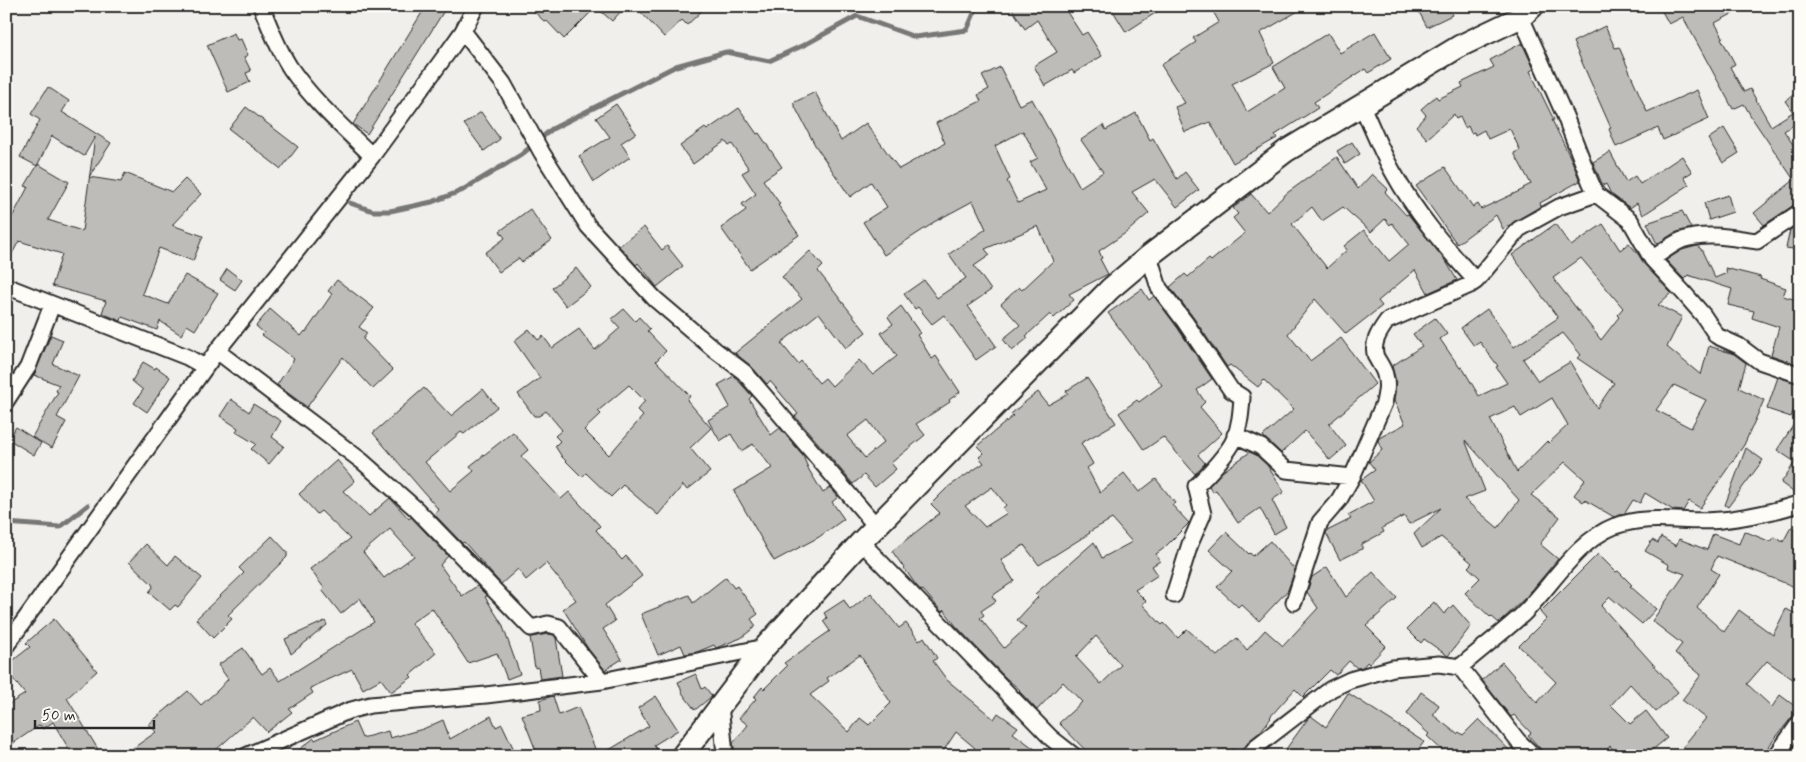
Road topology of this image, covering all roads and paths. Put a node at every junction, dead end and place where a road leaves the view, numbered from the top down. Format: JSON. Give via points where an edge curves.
{"nodes":[{"id":1,"x":261,"y":6,"type":"edge"},
{"id":2,"x":476,"y":6,"type":"edge"},
{"id":3,"x":1527,"y":12,"type":"edge"},
{"id":4,"x":463,"y":31,"type":"junction"},
{"id":5,"x":1362,"y":106,"type":"junction"},
{"id":6,"x":372,"y":156,"type":"junction"},
{"id":7,"x":1596,"y":194,"type":"junction"},
{"id":8,"x":1800,"y":212,"type":"edge"},
{"id":9,"x":1149,"y":256,"type":"junction"},
{"id":10,"x":1652,"y":259,"type":"junction"},
{"id":11,"x":1476,"y":280,"type":"junction"},
{"id":12,"x":6,"y":286,"type":"edge"},
{"id":13,"x":52,"y":305,"type":"junction"},
{"id":14,"x":217,"y":350,"type":"junction"},
{"id":15,"x":205,"y":368,"type":"junction"},
{"id":16,"x":1800,"y":375,"type":"edge"},
{"id":17,"x":6,"y":401,"type":"edge"},
{"id":18,"x":1235,"y":435,"type":"junction"},
{"id":19,"x":1352,"y":477,"type":"junction"},
{"id":20,"x":1800,"y":504,"type":"edge"},
{"id":21,"x":876,"y":526,"type":"junction"},
{"id":22,"x":861,"y":542,"type":"junction"},
{"id":23,"x":1174,"y":594,"type":"dead end"},
{"id":24,"x":1294,"y":602,"type":"dead end"},
{"id":25,"x":6,"y":646,"type":"edge"},
{"id":26,"x":765,"y":647,"type":"junction"},
{"id":27,"x":1460,"y":667,"type":"junction"},
{"id":28,"x":602,"y":681,"type":"junction"},
{"id":29,"x":720,"y":706,"type":"junction"},
{"id":30,"x":1800,"y":722,"type":"edge"},
{"id":31,"x":246,"y":756,"type":"edge"},
{"id":32,"x":682,"y":756,"type":"edge"},
{"id":33,"x":727,"y":756,"type":"edge"},
{"id":34,"x":1074,"y":756,"type":"edge"},
{"id":35,"x":1249,"y":756,"type":"edge"},
{"id":36,"x":1534,"y":756,"type":"edge"},
{"id":37,"x":1776,"y":756,"type":"edge"}],
"edges":[{"from":1,"to":6,"type":"street","via":[[290,68]]},
{"from":2,"to":4,"type":"street"},
{"from":3,"to":5,"type":"street","via":[[1460,46]]},
{"from":3,"to":7,"type":"street"},
{"from":4,"to":6,"type":"street"},
{"from":4,"to":21,"type":"street","via":[[503,83],[531,135],[588,226],[654,299],[744,372]]},
{"from":5,"to":9,"type":"street","via":[[1286,151]]},
{"from":5,"to":11,"type":"street","via":[[1393,172],[1449,251]]},
{"from":6,"to":14,"type":"street"},
{"from":7,"to":10,"type":"street","via":[[1630,220]]},
{"from":7,"to":11,"type":"street","via":[[1559,207],[1519,229]]},
{"from":8,"to":10,"type":"street","via":[[1757,242],[1698,236],[1680,240]]},
{"from":9,"to":18,"type":"street","via":[[1159,288],[1231,390],[1242,397],[1241,419]]},
{"from":9,"to":21,"type":"street","via":[[1110,289]]},
{"from":10,"to":16,"type":"street","via":[[1717,336],[1739,346],[1759,362]]},
{"from":11,"to":19,"type":"street","via":[[1387,321],[1378,333],[1375,356],[1385,374],[1387,390]]},
{"from":12,"to":13,"type":"street"},
{"from":13,"to":15,"type":"street","via":[[187,357]]},
{"from":13,"to":17,"type":"street","via":[[28,367]]},
{"from":14,"to":15,"type":"street"},
{"from":14,"to":28,"type":"street","via":[[363,462],[416,509],[530,628],[548,624],[558,627]]},
{"from":15,"to":25,"type":"street"},
{"from":18,"to":19,"type":"street","via":[[1261,446],[1286,470]]},
{"from":18,"to":23,"type":"street","via":[[1234,442],[1196,486],[1203,514]]},
{"from":19,"to":24,"type":"street","via":[[1339,500],[1320,522]]},
{"from":20,"to":27,"type":"street","via":[[1721,520],[1648,519],[1616,526],[1599,534],[1522,614]]},
{"from":21,"to":22,"type":"street"},
{"from":22,"to":26,"type":"street"},
{"from":22,"to":34,"type":"street","via":[[1051,738]]},
{"from":26,"to":28,"type":"street"},
{"from":26,"to":29,"type":"street"},
{"from":27,"to":35,"type":"street","via":[[1439,664],[1393,668],[1350,680],[1330,689],[1257,746]]},
{"from":27,"to":36,"type":"street","via":[[1518,741]]},
{"from":28,"to":31,"type":"street","via":[[370,705],[348,711]]},
{"from":29,"to":32,"type":"street"},
{"from":29,"to":33,"type":"street"},
{"from":30,"to":37,"type":"street"}]}
